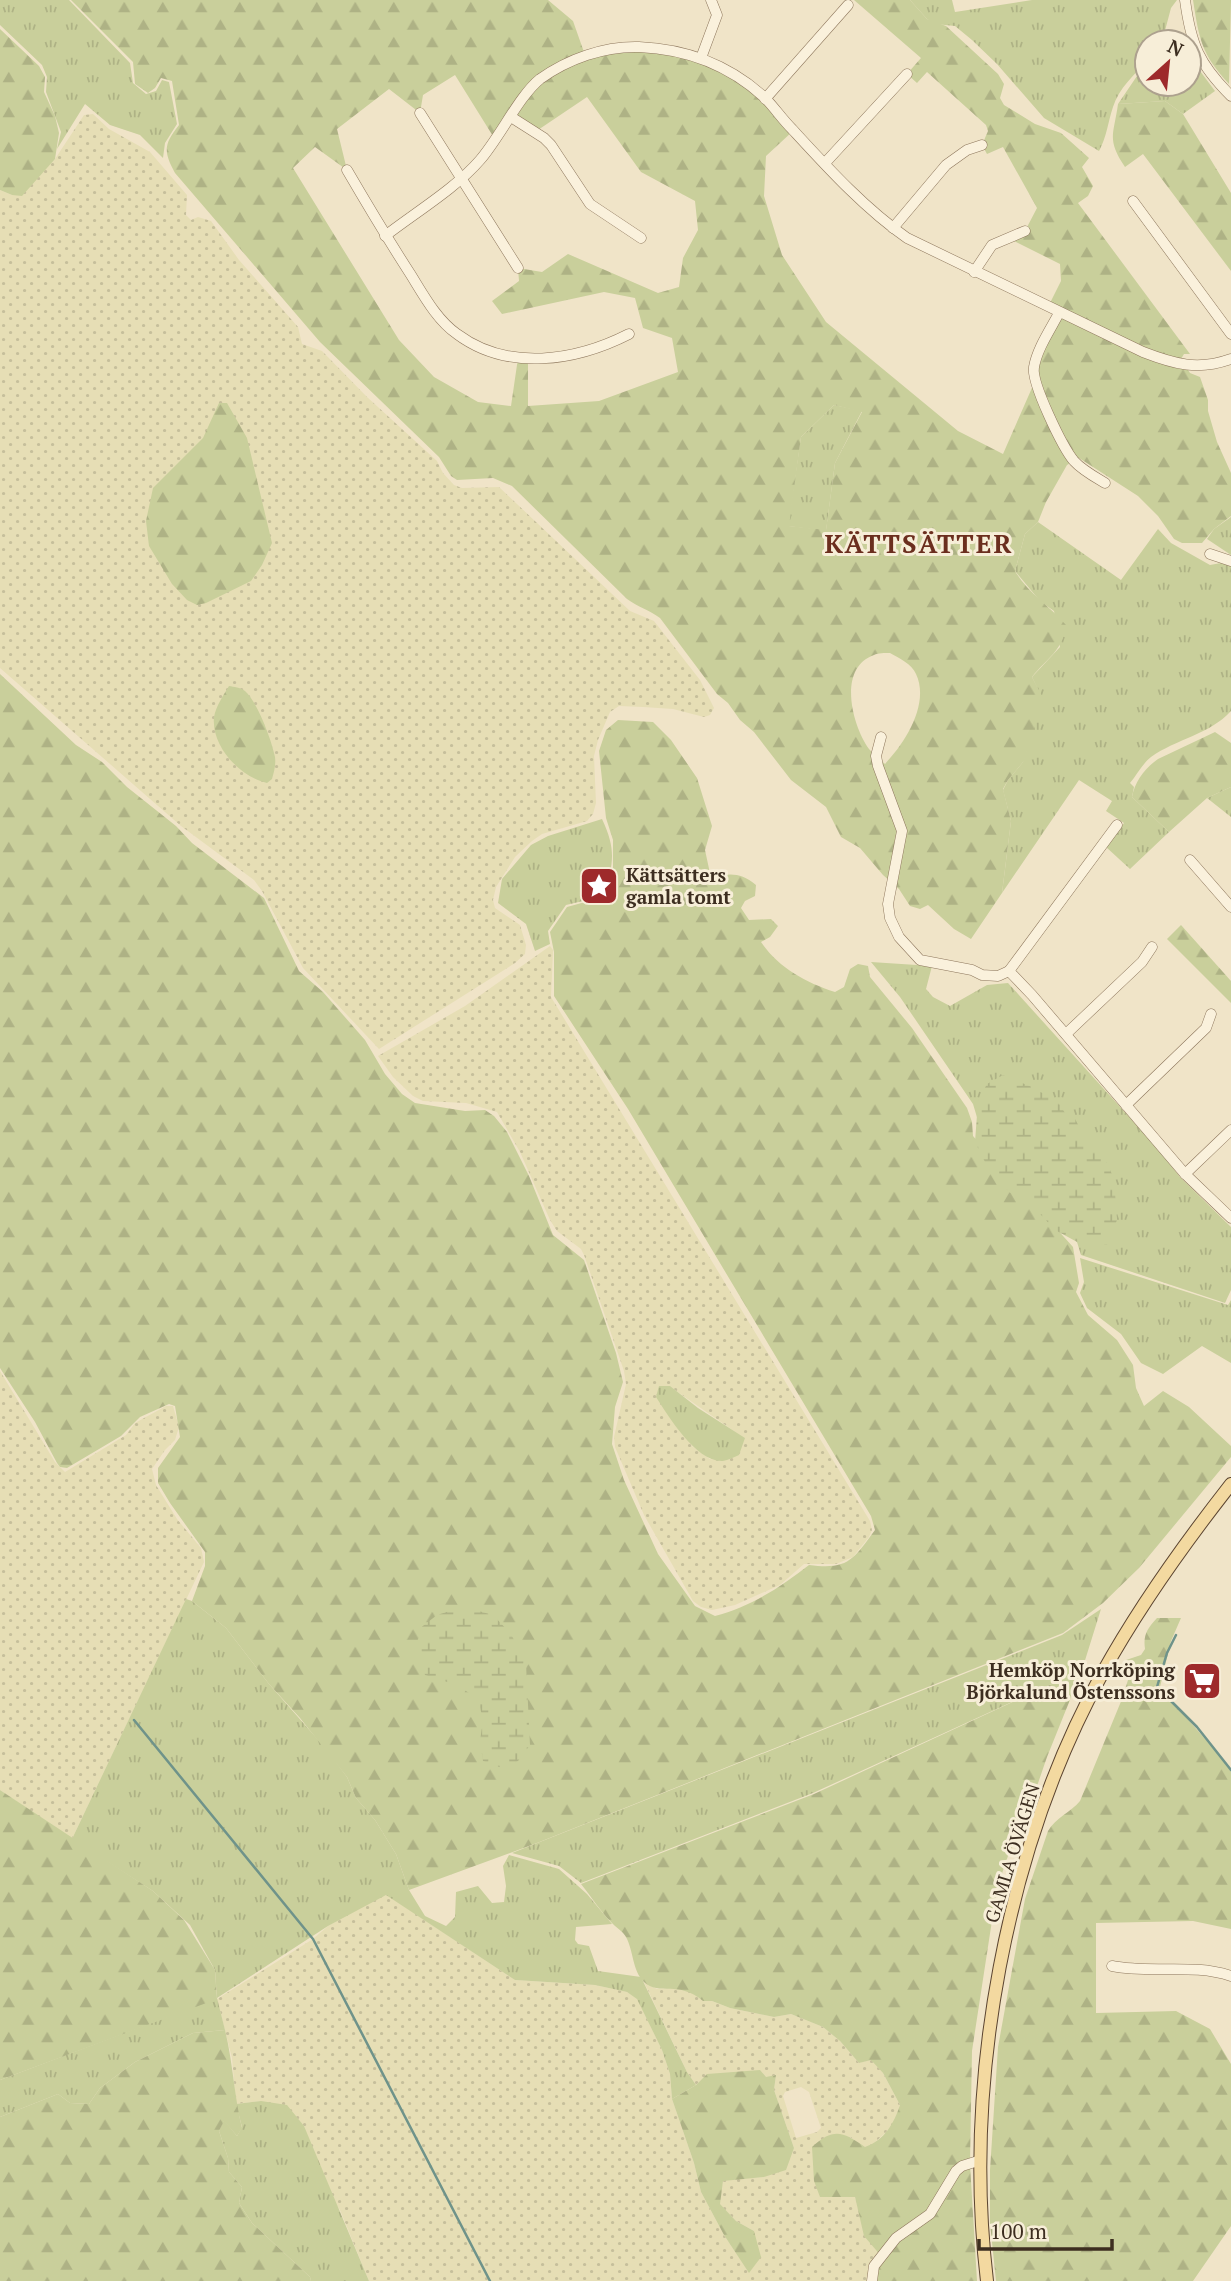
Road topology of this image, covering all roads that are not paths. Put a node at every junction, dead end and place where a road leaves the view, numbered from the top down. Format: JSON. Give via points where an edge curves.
{"nodes":[{"id":1,"x":711,"y":0,"type":"edge"},
{"id":2,"x":1185,"y":0,"type":"edge"},
{"id":3,"x":848,"y":5,"type":"dead end"},
{"id":4,"x":701,"y":58,"type":"junction"},
{"id":5,"x":907,"y":74,"type":"dead end"},
{"id":6,"x":1231,"y":96,"type":"edge"},
{"id":7,"x":765,"y":99,"type":"junction"},
{"id":8,"x":420,"y":113,"type":"dead end"},
{"id":9,"x":511,"y":117,"type":"junction"},
{"id":10,"x":982,"y":145,"type":"dead end"},
{"id":11,"x":825,"y":163,"type":"junction"},
{"id":12,"x":347,"y":170,"type":"dead end"},
{"id":13,"x":460,"y":178,"type":"junction"},
{"id":14,"x":1133,"y":201,"type":"dead end"},
{"id":15,"x":893,"y":228,"type":"junction"},
{"id":16,"x":1025,"y":231,"type":"dead end"},
{"id":17,"x":386,"y":236,"type":"junction"},
{"id":18,"x":641,"y":238,"type":"dead end"},
{"id":19,"x":518,"y":268,"type":"dead end"},
{"id":20,"x":974,"y":271,"type":"junction"},
{"id":21,"x":1059,"y":313,"type":"junction"},
{"id":22,"x":629,"y":334,"type":"dead end"},
{"id":23,"x":1231,"y":334,"type":"edge"},
{"id":24,"x":1231,"y":359,"type":"edge"},
{"id":25,"x":1105,"y":483,"type":"dead end"},
{"id":26,"x":1210,"y":554,"type":"dead end"},
{"id":27,"x":1231,"y":561,"type":"edge"},
{"id":28,"x":881,"y":737,"type":"dead end"},
{"id":29,"x":1117,"y":825,"type":"dead end"},
{"id":30,"x":1190,"y":860,"type":"dead end"},
{"id":31,"x":1231,"y":907,"type":"edge"},
{"id":32,"x":1152,"y":947,"type":"dead end"},
{"id":33,"x":1009,"y":971,"type":"junction"},
{"id":34,"x":1210,"y":1014,"type":"dead end"},
{"id":35,"x":1066,"y":1034,"type":"junction"},
{"id":36,"x":1125,"y":1105,"type":"junction"},
{"id":37,"x":1231,"y":1130,"type":"edge"},
{"id":38,"x":1185,"y":1174,"type":"junction"},
{"id":39,"x":1231,"y":1218,"type":"edge"},
{"id":40,"x":1231,"y":1484,"type":"edge"},
{"id":41,"x":1112,"y":1966,"type":"dead end"},
{"id":42,"x":1231,"y":1976,"type":"edge"},
{"id":43,"x":981,"y":2160,"type":"junction"},
{"id":44,"x":872,"y":2281,"type":"edge"},
{"id":45,"x":987,"y":2281,"type":"edge"}],
"edges":[{"from":1,"to":4,"type":"street","via":[[717,15]]},
{"from":2,"to":6,"type":"street","via":[[1201,62]]},
{"from":3,"to":7,"type":"street"},
{"from":4,"to":7,"type":"street","via":[[740,78]]},
{"from":4,"to":9,"type":"street","via":[[632,47],[585,55],[538,81]]},
{"from":5,"to":11,"type":"street"},
{"from":7,"to":11,"type":"street"},
{"from":8,"to":13,"type":"street"},
{"from":9,"to":13,"type":"street","via":[[479,162]]},
{"from":9,"to":18,"type":"street","via":[[551,145],[590,204]]},
{"from":10,"to":15,"type":"street","via":[[946,165]]},
{"from":11,"to":15,"type":"street"},
{"from":12,"to":17,"type":"street"},
{"from":13,"to":17,"type":"street"},
{"from":13,"to":19,"type":"street"},
{"from":14,"to":23,"type":"street"},
{"from":15,"to":20,"type":"street"},
{"from":16,"to":20,"type":"street","via":[[992,245]]},
{"from":17,"to":22,"type":"street","via":[[440,318],[481,349],[501,357],[548,357],[594,349]]},
{"from":20,"to":21,"type":"street"},
{"from":21,"to":24,"type":"street","via":[[1175,364],[1209,365]]},
{"from":21,"to":25,"type":"street","via":[[1036,358],[1033,374],[1068,453]]},
{"from":26,"to":27,"type":"street"},
{"from":28,"to":33,"type":"street","via":[[878,766],[902,831],[888,904],[891,921],[905,946],[920,960],[982,975]]},
{"from":29,"to":33,"type":"street"},
{"from":30,"to":31,"type":"street"},
{"from":32,"to":35,"type":"street"},
{"from":33,"to":35,"type":"street"},
{"from":34,"to":36,"type":"street","via":[[1206,1028]]},
{"from":35,"to":36,"type":"street"},
{"from":36,"to":38,"type":"street"},
{"from":37,"to":38,"type":"street"},
{"from":38,"to":39,"type":"street"},
{"from":40,"to":43,"type":"main road","name":"GAMLA ÖVÄGEN","via":[[1154,1586],[1102,1674],[1036,1827],[999,1972],[984,2088]]},
{"from":41,"to":42,"type":"street","via":[[1208,1970]]},
{"from":43,"to":44,"type":"street","via":[[956,2171],[930,2214],[896,2238],[874,2266]]},
{"from":43,"to":45,"type":"main road","name":"GAMLA ÖVÄGEN"}]}
